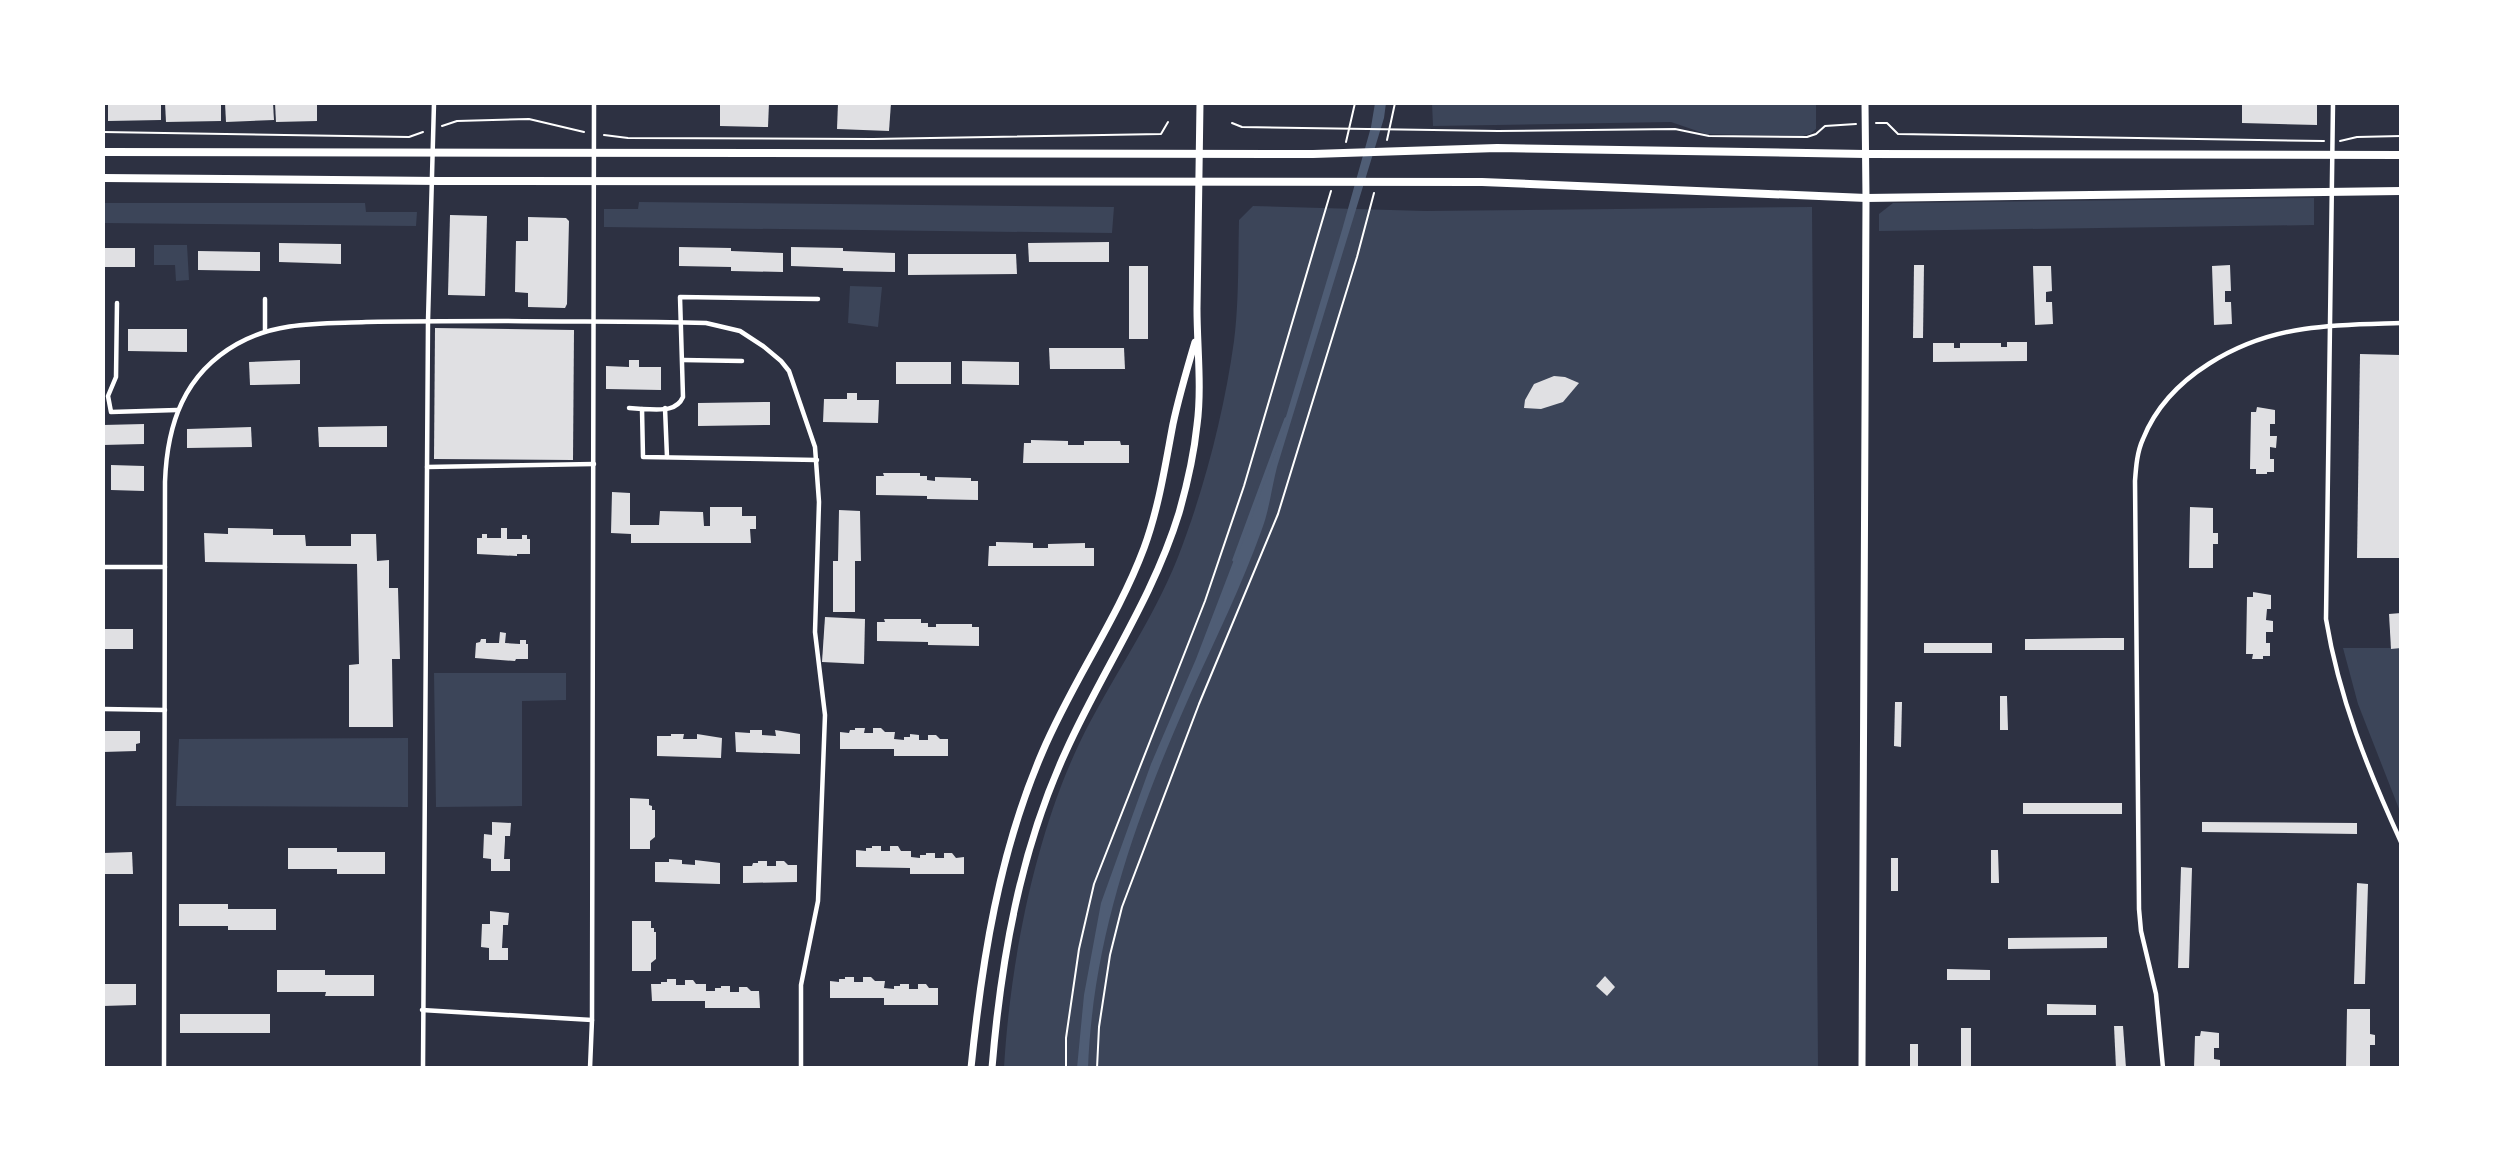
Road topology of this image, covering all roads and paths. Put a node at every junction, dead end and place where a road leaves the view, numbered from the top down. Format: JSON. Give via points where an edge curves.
{"nodes":[{"id":1,"x":434,"y":103,"type":"edge"},
{"id":2,"x":594,"y":103,"type":"edge"},
{"id":3,"x":1200,"y":103,"type":"edge"},
{"id":4,"x":1355,"y":103,"type":"edge"},
{"id":5,"x":1395,"y":103,"type":"edge"},
{"id":6,"x":1865,"y":103,"type":"edge"},
{"id":7,"x":2333,"y":103,"type":"edge"},
{"id":8,"x":1168,"y":122,"type":"dead end"},
{"id":9,"x":1232,"y":123,"type":"dead end"},
{"id":10,"x":1887,"y":123,"type":"dead end"},
{"id":11,"x":1825,"y":126,"type":"dead end"},
{"id":12,"x":103,"y":132,"type":"edge"},
{"id":13,"x":591,"y":133,"type":"dead end"},
{"id":14,"x":603,"y":135,"type":"dead end"},
{"id":15,"x":2401,"y":136,"type":"edge"},
{"id":16,"x":1386,"y":144,"type":"dead end"},
{"id":17,"x":1344,"y":149,"type":"dead end"},
{"id":18,"x":103,"y":152,"type":"edge"},
{"id":19,"x":1866,"y":154,"type":"junction"},
{"id":20,"x":1199,"y":155,"type":"junction"},
{"id":21,"x":2401,"y":155,"type":"edge"},
{"id":22,"x":103,"y":178,"type":"edge"},
{"id":23,"x":1200,"y":183,"type":"junction"},
{"id":24,"x":1333,"y":186,"type":"dead end"},
{"id":25,"x":2401,"y":191,"type":"edge"},
{"id":26,"x":1373,"y":194,"type":"dead end"},
{"id":27,"x":1866,"y":198,"type":"junction"},
{"id":28,"x":265,"y":299,"type":"dead end"},
{"id":29,"x":818,"y":299,"type":"dead end"},
{"id":30,"x":117,"y":303,"type":"dead end"},
{"id":31,"x":428,"y":321,"type":"junction"},
{"id":32,"x":594,"y":322,"type":"junction"},
{"id":33,"x":681,"y":322,"type":"junction"},
{"id":34,"x":2401,"y":323,"type":"edge"},
{"id":35,"x":2330,"y":326,"type":"junction"},
{"id":36,"x":265,"y":331,"type":"junction"},
{"id":37,"x":1197,"y":331,"type":"junction"},
{"id":38,"x":683,"y":360,"type":"junction"},
{"id":39,"x":742,"y":361,"type":"dead end"},
{"id":40,"x":629,"y":408,"type":"dead end"},
{"id":41,"x":665,"y":408,"type":"junction"},
{"id":42,"x":642,"y":409,"type":"junction"},
{"id":43,"x":177,"y":411,"type":"junction"},
{"id":44,"x":667,"y":457,"type":"junction"},
{"id":45,"x":817,"y":460,"type":"junction"},
{"id":46,"x":594,"y":464,"type":"junction"},
{"id":47,"x":427,"y":467,"type":"junction"},
{"id":48,"x":103,"y":567,"type":"edge"},
{"id":49,"x":166,"y":567,"type":"junction"},
{"id":50,"x":103,"y":709,"type":"edge"},
{"id":51,"x":165,"y":710,"type":"junction"},
{"id":52,"x":2401,"y":842,"type":"edge"},
{"id":53,"x":422,"y":1010,"type":"junction"},
{"id":54,"x":592,"y":1020,"type":"junction"},
{"id":55,"x":164,"y":1068,"type":"edge"},
{"id":56,"x":423,"y":1068,"type":"edge"},
{"id":57,"x":590,"y":1068,"type":"edge"},
{"id":58,"x":801,"y":1068,"type":"edge"},
{"id":59,"x":971,"y":1068,"type":"edge"},
{"id":60,"x":992,"y":1068,"type":"edge"},
{"id":61,"x":1066,"y":1068,"type":"edge"},
{"id":62,"x":1097,"y":1068,"type":"edge"},
{"id":63,"x":1862,"y":1068,"type":"edge"},
{"id":64,"x":2164,"y":1068,"type":"edge"}],
"edges":[{"from":1,"to":31,"type":"street"},
{"from":2,"to":32,"type":"street"},
{"from":3,"to":20,"type":"main road"},
{"from":4,"to":17,"type":"path"},
{"from":5,"to":16,"type":"path"},
{"from":6,"to":19,"type":"main road"},
{"from":7,"to":35,"type":"street"},
{"from":8,"to":14,"type":"path","via":[[1161,134],[873,139]]},
{"from":9,"to":11,"type":"path","via":[[1312,129],[1675,129],[1709,136],[1807,137]]},
{"from":10,"to":15,"type":"path","via":[[1898,134],[1911,135],[2344,142],[2357,137]]},
{"from":12,"to":13,"type":"path","via":[[409,137],[457,121],[529,119]]},
{"from":18,"to":20,"type":"main road"},
{"from":19,"to":20,"type":"main road","via":[[1497,148]]},
{"from":19,"to":21,"type":"main road"},
{"from":19,"to":27,"type":"main road"},
{"from":20,"to":23,"type":"main road"},
{"from":22,"to":23,"type":"main road"},
{"from":23,"to":27,"type":"main road","via":[[1482,181]]},
{"from":23,"to":37,"type":"main road"},
{"from":24,"to":61,"type":"path","via":[[1205,601],[1094,884],[1079,950]]},
{"from":25,"to":27,"type":"main road"},
{"from":26,"to":62,"type":"path","via":[[1278,514],[1122,907],[1108,967]]},
{"from":27,"to":63,"type":"main road"},
{"from":28,"to":36,"type":"street"},
{"from":29,"to":33,"type":"street","via":[[680,296]]},
{"from":30,"to":43,"type":"street","via":[[116,377],[108,396],[111,412]]},
{"from":31,"to":32,"type":"street"},
{"from":31,"to":36,"type":"street","via":[[307,324]]},
{"from":31,"to":47,"type":"street"},
{"from":32,"to":33,"type":"street"},
{"from":32,"to":46,"type":"street"},
{"from":33,"to":38,"type":"street"},
{"from":33,"to":45,"type":"street","via":[[740,331],[781,362],[791,379]]},
{"from":34,"to":35,"type":"street"},
{"from":35,"to":52,"type":"street","via":[[2326,619],[2346,708]]},
{"from":35,"to":64,"type":"street","via":[[2260,339],[2211,363],[2162,406],[2139,451],[2135,481],[2138,909],[2157,994]]},
{"from":36,"to":43,"type":"street","via":[[235,345],[211,364]]},
{"from":37,"to":59,"type":"main road","via":[[1164,480],[1143,549],[1042,753],[1007,850],[991,923]]},
{"from":37,"to":60,"type":"main road","via":[[1198,423],[1179,512],[1153,582],[1079,722],[1038,823],[1017,890]]},
{"from":38,"to":39,"type":"street"},
{"from":38,"to":41,"type":"street","via":[[681,403]]},
{"from":40,"to":42,"type":"street"},
{"from":41,"to":42,"type":"street"},
{"from":41,"to":44,"type":"street"},
{"from":42,"to":44,"type":"street","via":[[643,457]]},
{"from":43,"to":49,"type":"street","via":[[166,454]]},
{"from":44,"to":45,"type":"street"},
{"from":45,"to":58,"type":"street","via":[[815,632],[825,715],[818,901],[802,985]]},
{"from":46,"to":47,"type":"street"},
{"from":46,"to":54,"type":"street"},
{"from":47,"to":53,"type":"street"},
{"from":48,"to":49,"type":"street"},
{"from":49,"to":51,"type":"street"},
{"from":50,"to":51,"type":"street"},
{"from":51,"to":55,"type":"street"},
{"from":53,"to":54,"type":"street"},
{"from":53,"to":56,"type":"street"},
{"from":54,"to":57,"type":"street"}]}
